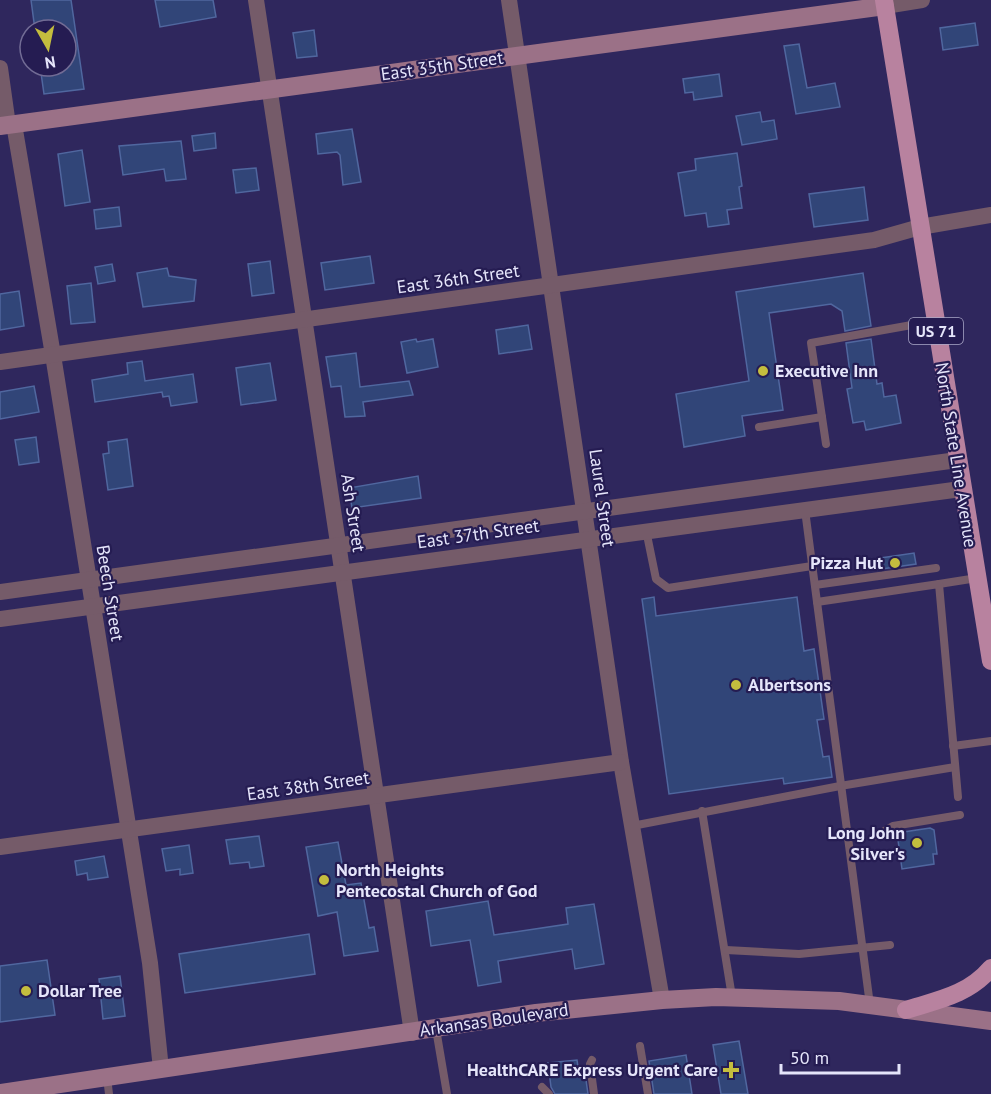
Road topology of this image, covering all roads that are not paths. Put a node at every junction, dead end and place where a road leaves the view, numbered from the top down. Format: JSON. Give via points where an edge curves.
{"nodes":[{"id":1,"x":256,"y":0,"type":"edge"},
{"id":2,"x":509,"y":0,"type":"edge"},
{"id":3,"x":922,"y":0,"type":"edge"},
{"id":4,"x":884,"y":3,"type":"edge"},
{"id":5,"x":518,"y":56,"type":"junction"},
{"id":6,"x":0,"y":68,"type":"edge"},
{"id":7,"x":270,"y":89,"type":"junction"},
{"id":8,"x":7,"y":125,"type":"edge"},
{"id":9,"x":991,"y":215,"type":"edge"},
{"id":10,"x":920,"y":227,"type":"junction"},
{"id":11,"x":551,"y":285,"type":"junction"},
{"id":12,"x":304,"y":320,"type":"junction"},
{"id":13,"x":934,"y":321,"type":"junction"},
{"id":14,"x":53,"y":355,"type":"junction"},
{"id":15,"x":0,"y":362,"type":"edge"},
{"id":16,"x":822,"y":417,"type":"junction"},
{"id":17,"x":759,"y":427,"type":"dead end"},
{"id":18,"x":826,"y":444,"type":"dead end"},
{"id":19,"x":957,"y":460,"type":"junction"},
{"id":20,"x":961,"y":489,"type":"junction"},
{"id":21,"x":805,"y":510,"type":"junction"},
{"id":22,"x":584,"y":511,"type":"junction"},
{"id":23,"x":646,"y":530,"type":"junction"},
{"id":24,"x":588,"y":538,"type":"junction"},
{"id":25,"x":339,"y":547,"type":"junction"},
{"id":26,"x":812,"y":566,"type":"junction"},
{"id":27,"x":936,"y":568,"type":"dead end"},
{"id":28,"x":343,"y":574,"type":"junction"},
{"id":29,"x":977,"y":578,"type":"junction"},
{"id":30,"x":88,"y":580,"type":"junction"},
{"id":31,"x":939,"y":584,"type":"junction"},
{"id":32,"x":815,"y":585,"type":"junction"},
{"id":33,"x":0,"y":592,"type":"edge"},
{"id":34,"x":817,"y":602,"type":"junction"},
{"id":35,"x":92,"y":608,"type":"junction"},
{"id":36,"x":0,"y":620,"type":"edge"},
{"id":37,"x":991,"y":661,"type":"edge"},
{"id":38,"x":991,"y":741,"type":"edge"},
{"id":39,"x":953,"y":746,"type":"junction"},
{"id":40,"x":621,"y":762,"type":"junction"},
{"id":41,"x":955,"y":767,"type":"junction"},
{"id":42,"x":840,"y":786,"type":"junction"},
{"id":43,"x":376,"y":796,"type":"junction"},
{"id":44,"x":958,"y":797,"type":"dead end"},
{"id":45,"x":702,"y":811,"type":"junction"},
{"id":46,"x":960,"y":815,"type":"dead end"},
{"id":47,"x":632,"y":826,"type":"junction"},
{"id":48,"x":127,"y":830,"type":"junction"},
{"id":49,"x":876,"y":836,"type":"dead end"},
{"id":50,"x":0,"y":847,"type":"edge"},
{"id":51,"x":890,"y":945,"type":"dead end"},
{"id":52,"x":862,"y":948,"type":"junction"},
{"id":53,"x":726,"y":950,"type":"junction"},
{"id":54,"x":991,"y":968,"type":"edge"},
{"id":55,"x":732,"y":997,"type":"junction"},
{"id":56,"x":662,"y":1000,"type":"junction"},
{"id":57,"x":870,"y":1005,"type":"junction"},
{"id":58,"x":906,"y":1010,"type":"junction"},
{"id":59,"x":991,"y":1021,"type":"edge"},
{"id":60,"x":436,"y":1029,"type":"junction"},
{"id":61,"x":412,"y":1033,"type":"junction"},
{"id":62,"x":640,"y":1046,"type":"dead end"},
{"id":63,"x":592,"y":1060,"type":"dead end"},
{"id":64,"x":161,"y":1069,"type":"junction"},
{"id":65,"x":108,"y":1085,"type":"edge"},
{"id":66,"x":0,"y":1093,"type":"edge"},
{"id":67,"x":447,"y":1094,"type":"edge"},
{"id":68,"x":594,"y":1094,"type":"edge"},
{"id":69,"x":648,"y":1094,"type":"edge"}],
"edges":[{"from":1,"to":7,"type":"street","name":"Ash Street"},
{"from":2,"to":5,"type":"street","name":"Laurel Street"},
{"from":3,"to":4,"type":"street"},
{"from":4,"to":5,"type":"main road","name":"East 35th Street"},
{"from":4,"to":10,"type":"main road","name":"North State Line Avenue","number":"US 71"},
{"from":5,"to":7,"type":"main road","name":"East 35th Street"},
{"from":5,"to":11,"type":"street","name":"Laurel Street"},
{"from":6,"to":8,"type":"street","name":"Beech Street"},
{"from":7,"to":8,"type":"main road","name":"East 35th Street"},
{"from":7,"to":12,"type":"street","name":"Ash Street"},
{"from":8,"to":14,"type":"street","name":"Beech Street"},
{"from":9,"to":10,"type":"street","name":"East 36th Street"},
{"from":10,"to":11,"type":"street","name":"East 36th Street","via":[[874,240]]},
{"from":10,"to":13,"type":"main road","name":"North State Line Avenue","number":"US 71"},
{"from":11,"to":12,"type":"street","name":"East 36th Street"},
{"from":11,"to":22,"type":"street","name":"Laurel Street"},
{"from":12,"to":14,"type":"street","name":"East 36th Street"},
{"from":12,"to":25,"type":"street","name":"Ash Street"},
{"from":13,"to":16,"type":"lane","via":[[811,343]]},
{"from":13,"to":19,"type":"main road","name":"North State Line Avenue","number":"US 71"},
{"from":14,"to":15,"type":"street","name":"East 36th Street"},
{"from":14,"to":30,"type":"street","name":"Beech Street"},
{"from":16,"to":17,"type":"lane"},
{"from":16,"to":18,"type":"lane"},
{"from":19,"to":20,"type":"main road","name":"North State Line Avenue","number":"US 71"},
{"from":19,"to":22,"type":"street","name":"East 37th Street"},
{"from":20,"to":21,"type":"street","name":"East 37th Street"},
{"from":20,"to":29,"type":"main road","name":"North State Line Avenue","number":"US 71"},
{"from":21,"to":23,"type":"street","name":"East 37th Street"},
{"from":21,"to":26,"type":"lane"},
{"from":22,"to":24,"type":"street","name":"Laurel Street"},
{"from":22,"to":25,"type":"street","name":"East 37th Street"},
{"from":23,"to":24,"type":"street","name":"East 37th Street"},
{"from":23,"to":26,"type":"lane","via":[[656,579],[668,588]]},
{"from":24,"to":28,"type":"street","name":"East 37th Street"},
{"from":24,"to":40,"type":"street","name":"Laurel Street"},
{"from":25,"to":28,"type":"street","name":"Ash Street"},
{"from":25,"to":30,"type":"street","name":"East 37th Street"},
{"from":26,"to":32,"type":"lane"},
{"from":27,"to":32,"type":"lane"},
{"from":28,"to":35,"type":"street","name":"East 37th Street"},
{"from":28,"to":43,"type":"street","name":"Ash Street"},
{"from":29,"to":31,"type":"lane"},
{"from":29,"to":37,"type":"main road","name":"North State Line Avenue","number":"US 71"},
{"from":30,"to":33,"type":"street","name":"East 37th Street"},
{"from":30,"to":35,"type":"street","name":"Beech Street"},
{"from":31,"to":34,"type":"lane"},
{"from":31,"to":39,"type":"lane"},
{"from":32,"to":34,"type":"lane"},
{"from":34,"to":42,"type":"lane"},
{"from":35,"to":36,"type":"street","name":"East 37th Street"},
{"from":35,"to":48,"type":"street","name":"Beech Street"},
{"from":38,"to":39,"type":"lane"},
{"from":39,"to":41,"type":"lane"},
{"from":40,"to":43,"type":"street","name":"East 38th Street"},
{"from":40,"to":47,"type":"street","name":"Laurel Street"},
{"from":41,"to":42,"type":"lane"},
{"from":41,"to":44,"type":"lane"},
{"from":42,"to":45,"type":"lane"},
{"from":42,"to":52,"type":"lane"},
{"from":43,"to":48,"type":"street","name":"East 38th Street"},
{"from":43,"to":61,"type":"street","name":"Ash Street"},
{"from":45,"to":47,"type":"lane"},
{"from":45,"to":53,"type":"lane"},
{"from":46,"to":49,"type":"lane","via":[[893,826]]},
{"from":47,"to":56,"type":"street","name":"Laurel Street"},
{"from":48,"to":50,"type":"street","name":"East 38th Street"},
{"from":48,"to":64,"type":"street","name":"Beech Street","via":[[156,1003]]},
{"from":51,"to":52,"type":"lane"},
{"from":52,"to":53,"type":"lane","via":[[793,955]]},
{"from":52,"to":57,"type":"lane"},
{"from":53,"to":55,"type":"lane"},
{"from":54,"to":58,"type":"main road","via":[[962,993]]},
{"from":55,"to":56,"type":"main road","name":"Arkansas Boulevard"},
{"from":55,"to":57,"type":"main road","name":"Arkansas Boulevard"},
{"from":56,"to":60,"type":"main road","name":"Arkansas Boulevard","via":[[536,1013]]},
{"from":57,"to":58,"type":"main road","name":"Arkansas Boulevard"},
{"from":58,"to":59,"type":"main road","name":"Arkansas Boulevard"},
{"from":60,"to":61,"type":"main road","name":"Arkansas Boulevard"},
{"from":60,"to":67,"type":"lane"},
{"from":61,"to":64,"type":"main road","name":"Arkansas Boulevard"},
{"from":62,"to":69,"type":"lane"},
{"from":63,"to":68,"type":"lane"},
{"from":64,"to":65,"type":"main road","name":"Arkansas Boulevard"},
{"from":65,"to":66,"type":"main road","name":"Arkansas Boulevard"}]}
